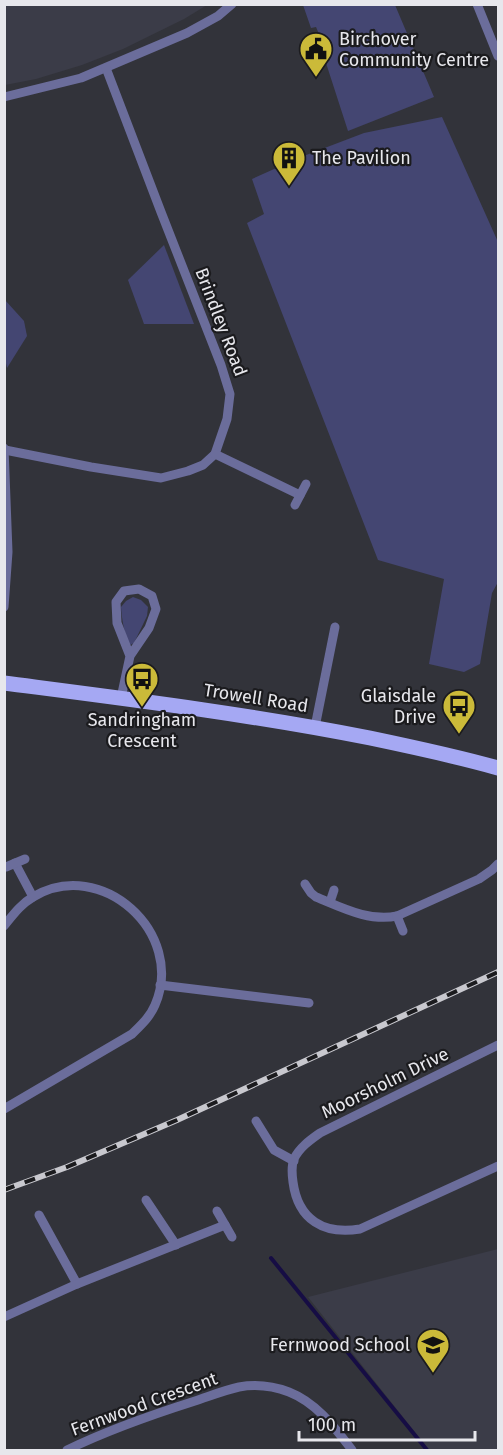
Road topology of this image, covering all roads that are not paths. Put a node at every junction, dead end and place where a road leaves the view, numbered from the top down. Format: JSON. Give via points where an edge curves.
{"nodes":[{"id":1,"x":232,"y":4,"type":"edge"},
{"id":2,"x":477,"y":4,"type":"edge"},
{"id":3,"x":498,"y":56,"type":"edge"},
{"id":4,"x":106,"y":68,"type":"junction"},
{"id":5,"x":4,"y":96,"type":"edge"},
{"id":6,"x":5,"y":449,"type":"edge"},
{"id":7,"x":215,"y":454,"type":"junction"},
{"id":8,"x":306,"y":484,"type":"dead end"},
{"id":9,"x":300,"y":495,"type":"junction"},
{"id":10,"x":295,"y":505,"type":"dead end"},
{"id":11,"x":4,"y":607,"type":"edge"},
{"id":12,"x":335,"y":627,"type":"dead end"},
{"id":13,"x":130,"y":656,"type":"junction"},
{"id":14,"x":4,"y":683,"type":"edge"},
{"id":15,"x":122,"y":698,"type":"junction"},
{"id":16,"x":315,"y":727,"type":"junction"},
{"id":17,"x":498,"y":768,"type":"edge"},
{"id":18,"x":25,"y":859,"type":"dead end"},
{"id":19,"x":498,"y":864,"type":"edge"},
{"id":20,"x":10,"y":865,"type":"edge"},
{"id":21,"x":305,"y":884,"type":"dead end"},
{"id":22,"x":334,"y":890,"type":"dead end"},
{"id":23,"x":33,"y":897,"type":"junction"},
{"id":24,"x":330,"y":902,"type":"junction"},
{"id":25,"x":397,"y":916,"type":"junction"},
{"id":26,"x":4,"y":926,"type":"edge"},
{"id":27,"x":403,"y":931,"type":"dead end"},
{"id":28,"x":160,"y":985,"type":"junction"},
{"id":29,"x":309,"y":1003,"type":"dead end"},
{"id":30,"x":498,"y":1045,"type":"edge"},
{"id":31,"x":4,"y":1109,"type":"edge"},
{"id":32,"x":256,"y":1121,"type":"dead end"},
{"id":33,"x":294,"y":1161,"type":"junction"},
{"id":34,"x":498,"y":1166,"type":"edge"},
{"id":35,"x":146,"y":1200,"type":"dead end"},
{"id":36,"x":217,"y":1211,"type":"dead end"},
{"id":37,"x":39,"y":1215,"type":"dead end"},
{"id":38,"x":225,"y":1225,"type":"junction"},
{"id":39,"x":232,"y":1237,"type":"dead end"},
{"id":40,"x":176,"y":1245,"type":"junction"},
{"id":41,"x":77,"y":1284,"type":"junction"},
{"id":42,"x":4,"y":1317,"type":"edge"},
{"id":43,"x":67,"y":1450,"type":"edge"},
{"id":44,"x":352,"y":1450,"type":"edge"}],
"edges":[{"from":1,"to":4,"type":"street","via":[[187,33]]},
{"from":2,"to":3,"type":"street"},
{"from":4,"to":5,"type":"street","via":[[81,78]]},
{"from":4,"to":7,"type":"street","name":"Brindley Road","via":[[230,394],[227,419]]},
{"from":6,"to":7,"type":"street","via":[[161,478],[203,465]]},
{"from":6,"to":11,"type":"street","via":[[8,552]]},
{"from":7,"to":9,"type":"street"},
{"from":8,"to":9,"type":"street"},
{"from":9,"to":10,"type":"street"},
{"from":12,"to":16,"type":"street"},
{"from":13,"to":13,"type":"street","via":[[117,623],[116,602],[124,591],[139,589],[152,596],[156,609],[149,628]]},
{"from":13,"to":15,"type":"street"},
{"from":14,"to":15,"type":"main road","name":"Trowell Road"},
{"from":15,"to":16,"type":"main road","name":"Trowell Road"},
{"from":16,"to":17,"type":"main road","name":"Trowell Road"},
{"from":18,"to":20,"type":"street"},
{"from":19,"to":25,"type":"street","via":[[479,879]]},
{"from":20,"to":23,"type":"street"},
{"from":21,"to":24,"type":"street","via":[[316,897]]},
{"from":22,"to":24,"type":"street"},
{"from":23,"to":26,"type":"street"},
{"from":23,"to":28,"type":"street","via":[[66,886],[92,888],[117,897],[141,917],[154,940],[159,951]]},
{"from":24,"to":25,"type":"street","via":[[370,916]]},
{"from":25,"to":27,"type":"street"},
{"from":28,"to":29,"type":"street","via":[[293,1006]]},
{"from":28,"to":31,"type":"street","via":[[154,1006],[132,1034]]},
{"from":30,"to":33,"type":"street","name":"Moorsholm Drive","via":[[320,1133],[309,1140]]},
{"from":32,"to":33,"type":"street","via":[[274,1150]]},
{"from":33,"to":34,"type":"street","via":[[296,1196],[306,1215],[327,1228],[346,1231],[360,1229]]},
{"from":35,"to":40,"type":"street"},
{"from":36,"to":38,"type":"street"},
{"from":37,"to":41,"type":"street"},
{"from":38,"to":39,"type":"street"},
{"from":38,"to":40,"type":"street"},
{"from":40,"to":41,"type":"street"},
{"from":41,"to":42,"type":"street"},
{"from":43,"to":44,"type":"street","name":"Fernwood Crescent","via":[[160,1412],[238,1387],[259,1385],[303,1398]]}]}
